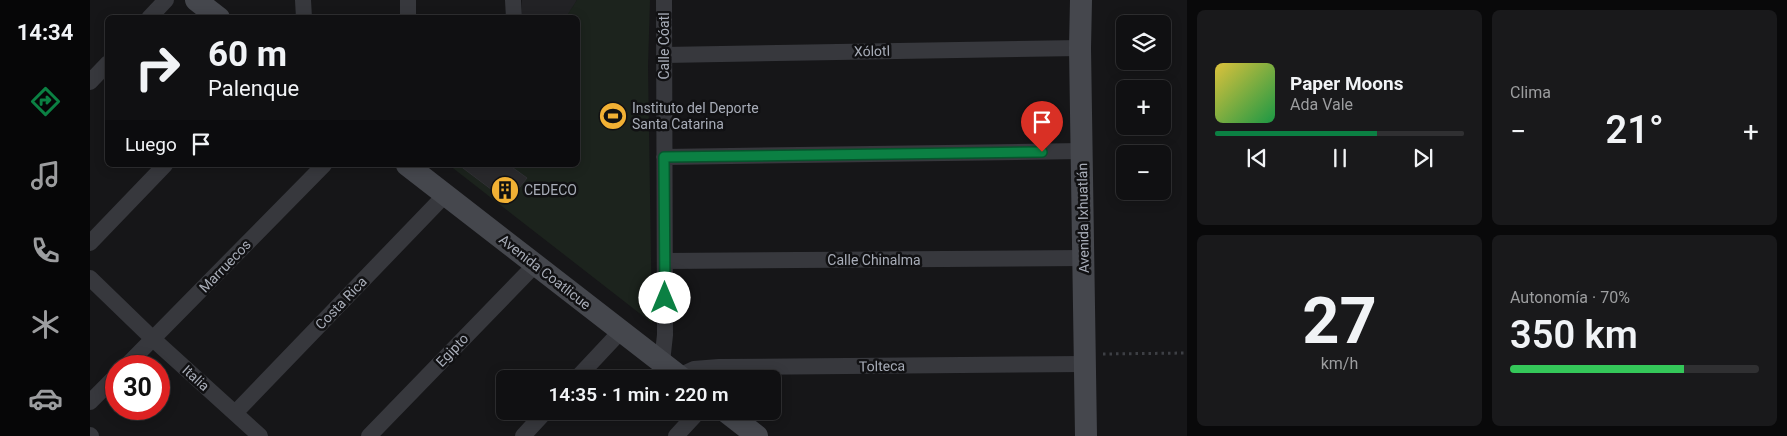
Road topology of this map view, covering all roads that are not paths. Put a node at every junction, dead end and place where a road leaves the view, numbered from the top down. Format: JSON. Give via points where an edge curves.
{"nodes":[{"id":1,"x":166,"y":0,"type":"edge"},
{"id":2,"x":303,"y":0,"type":"edge"},
{"id":3,"x":408,"y":0,"type":"edge"},
{"id":4,"x":513,"y":0,"type":"edge"},
{"id":5,"x":664,"y":0,"type":"edge"},
{"id":6,"x":1081,"y":0,"type":"edge"},
{"id":7,"x":198,"y":1,"type":"edge"},
{"id":8,"x":153,"y":15,"type":"edge"},
{"id":9,"x":214,"y":15,"type":"edge"},
{"id":10,"x":304,"y":15,"type":"edge"},
{"id":11,"x":408,"y":15,"type":"edge"},
{"id":12,"x":514,"y":15,"type":"edge"},
{"id":13,"x":1080,"y":48,"type":"junction"},
{"id":14,"x":664,"y":55,"type":"junction"},
{"id":15,"x":105,"y":66,"type":"edge"},
{"id":16,"x":90,"y":82,"type":"edge"},
{"id":17,"x":1082,"y":151,"type":"junction"},
{"id":18,"x":664,"y":157,"type":"junction"},
{"id":19,"x":162,"y":167,"type":"edge"},
{"id":20,"x":322,"y":167,"type":"edge"},
{"id":21,"x":412,"y":167,"type":"edge"},
{"id":22,"x":446,"y":194,"type":"junction"},
{"id":23,"x":90,"y":242,"type":"edge"},
{"id":24,"x":1083,"y":258,"type":"junction"},
{"id":25,"x":665,"y":262,"type":"junction"},
{"id":26,"x":535,"y":265,"type":"junction"},
{"id":27,"x":90,"y":278,"type":"edge"},
{"id":28,"x":621,"y":331,"type":"junction"},
{"id":29,"x":153,"y":339,"type":"junction"},
{"id":30,"x":137,"y":355,"type":"edge"},
{"id":31,"x":1085,"y":359,"type":"junction"},
{"id":32,"x":662,"y":362,"type":"junction"},
{"id":33,"x":584,"y":370,"type":"edge"},
{"id":34,"x":672,"y":370,"type":"edge"},
{"id":35,"x":691,"y":370,"type":"edge"},
{"id":36,"x":105,"y":387,"type":"edge"},
{"id":37,"x":90,"y":402,"type":"edge"},
{"id":38,"x":235,"y":413,"type":"junction"},
{"id":39,"x":538,"y":420,"type":"edge"},
{"id":40,"x":691,"y":420,"type":"edge"},
{"id":41,"x":737,"y":420,"type":"edge"},
{"id":42,"x":260,"y":436,"type":"edge"},
{"id":43,"x":369,"y":436,"type":"edge"},
{"id":44,"x":523,"y":436,"type":"edge"},
{"id":45,"x":676,"y":436,"type":"edge"},
{"id":46,"x":757,"y":436,"type":"edge"},
{"id":47,"x":1086,"y":436,"type":"edge"}],
"edges":[{"from":1,"to":8,"type":"street"},
{"from":2,"to":10,"type":"street"},
{"from":3,"to":11,"type":"street"},
{"from":4,"to":12,"type":"street"},
{"from":5,"to":14,"type":"street","name":"Calle Cóatl"},
{"from":6,"to":13,"type":"street","name":"Avenida Ixhuatlán"},
{"from":7,"to":9,"type":"street"},
{"from":13,"to":14,"type":"street","name":"Xólotl"},
{"from":13,"to":17,"type":"street","name":"Avenida Ixhuatlán"},
{"from":14,"to":18,"type":"street","name":"Calle Cóatl"},
{"from":15,"to":16,"type":"street"},
{"from":17,"to":18,"type":"street"},
{"from":17,"to":24,"type":"street","name":"Avenida Ixhuatlán"},
{"from":18,"to":25,"type":"street","name":"Calle Cóatl"},
{"from":19,"to":23,"type":"street"},
{"from":20,"to":29,"type":"street","name":"Marruecos"},
{"from":21,"to":22,"type":"street","name":"Avenida Coatlicue"},
{"from":22,"to":26,"type":"street","name":"Avenida Coatlicue"},
{"from":22,"to":38,"type":"street","name":"Costa Rica"},
{"from":24,"to":25,"type":"street","name":"Calle Chinalma"},
{"from":24,"to":31,"type":"street","name":"Avenida Ixhuatlán"},
{"from":25,"to":32,"type":"street","name":"Calle Cóatl"},
{"from":26,"to":28,"type":"street","name":"Avenida Coatlicue"},
{"from":26,"to":43,"type":"street","name":"Egipto"},
{"from":27,"to":29,"type":"street","name":"Italia"},
{"from":28,"to":32,"type":"street","name":"Avenida Coatlicue"},
{"from":28,"to":33,"type":"street"},
{"from":29,"to":30,"type":"street","name":"Marruecos"},
{"from":29,"to":38,"type":"street","name":"Italia"},
{"from":31,"to":35,"type":"street","name":"Tolteca"},
{"from":31,"to":47,"type":"street","name":"Avenida Ixhuatlán"},
{"from":32,"to":34,"type":"street","name":"Avenida Coatlicue"},
{"from":36,"to":37,"type":"street"},
{"from":38,"to":42,"type":"street","name":"Italia"},
{"from":39,"to":44,"type":"street"},
{"from":40,"to":45,"type":"street"},
{"from":41,"to":46,"type":"street"}]}
